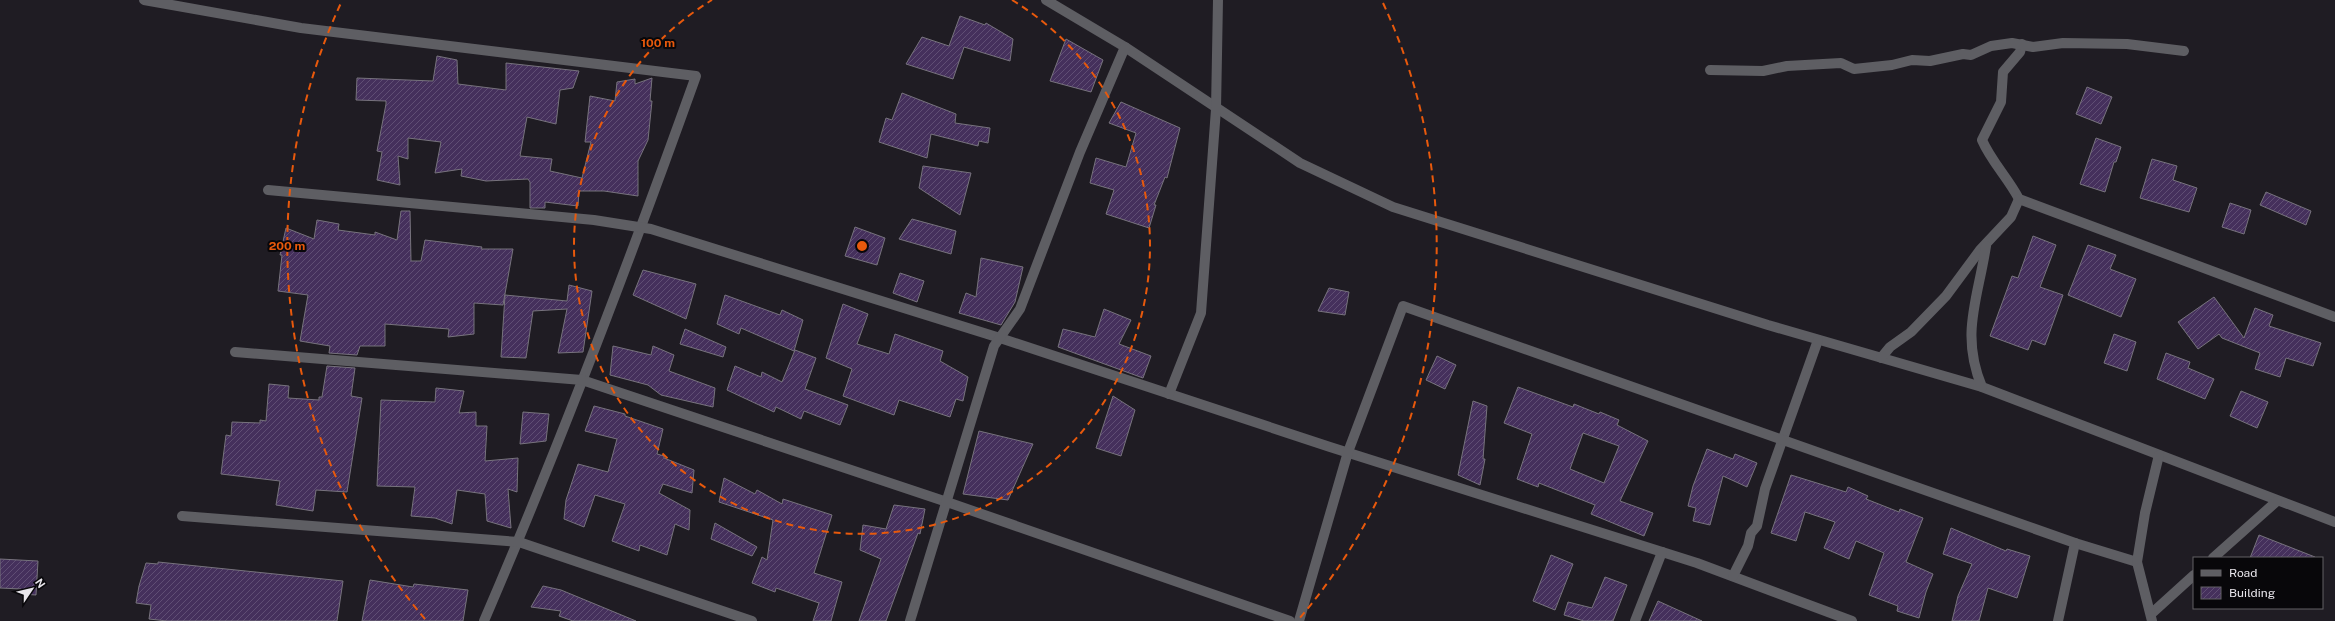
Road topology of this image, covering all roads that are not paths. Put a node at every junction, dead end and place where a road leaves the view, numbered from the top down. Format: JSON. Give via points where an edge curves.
{"nodes":[{"id":1,"x":144,"y":0,"type":"edge"},
{"id":2,"x":1046,"y":0,"type":"edge"},
{"id":3,"x":1218,"y":0,"type":"edge"},
{"id":4,"x":2022,"y":44,"type":"junction"},
{"id":5,"x":1125,"y":48,"type":"junction"},
{"id":6,"x":2184,"y":51,"type":"dead end"},
{"id":7,"x":1710,"y":70,"type":"dead end"},
{"id":8,"x":1216,"y":108,"type":"junction"},
{"id":9,"x":268,"y":190,"type":"dead end"},
{"id":10,"x":2019,"y":199,"type":"junction"},
{"id":11,"x":641,"y":227,"type":"junction"},
{"id":12,"x":1986,"y":244,"type":"junction"},
{"id":13,"x":2335,"y":317,"type":"edge"},
{"id":14,"x":1000,"y":338,"type":"junction"},
{"id":15,"x":1818,"y":340,"type":"junction"},
{"id":16,"x":235,"y":352,"type":"dead end"},
{"id":17,"x":1881,"y":358,"type":"junction"},
{"id":18,"x":582,"y":380,"type":"junction"},
{"id":19,"x":1982,"y":387,"type":"junction"},
{"id":20,"x":1169,"y":394,"type":"junction"},
{"id":21,"x":1783,"y":440,"type":"junction"},
{"id":22,"x":1348,"y":452,"type":"junction"},
{"id":23,"x":2159,"y":455,"type":"junction"},
{"id":24,"x":2277,"y":500,"type":"junction"},
{"id":25,"x":947,"y":502,"type":"junction"},
{"id":26,"x":182,"y":516,"type":"dead end"},
{"id":27,"x":2335,"y":522,"type":"edge"},
{"id":28,"x":518,"y":542,"type":"junction"},
{"id":29,"x":2075,"y":543,"type":"junction"},
{"id":30,"x":1662,"y":552,"type":"junction"},
{"id":31,"x":2214,"y":557,"type":"edge"},
{"id":32,"x":2138,"y":562,"type":"junction"},
{"id":33,"x":1733,"y":576,"type":"junction"},
{"id":34,"x":2193,"y":576,"type":"edge"},
{"id":35,"x":2152,"y":618,"type":"edge"},
{"id":36,"x":484,"y":621,"type":"edge"},
{"id":37,"x":752,"y":621,"type":"edge"},
{"id":38,"x":910,"y":621,"type":"edge"},
{"id":39,"x":1290,"y":621,"type":"edge"},
{"id":40,"x":1299,"y":621,"type":"edge"},
{"id":41,"x":1635,"y":621,"type":"edge"},
{"id":42,"x":1852,"y":621,"type":"edge"},
{"id":43,"x":2058,"y":621,"type":"edge"}],
"edges":[{"from":1,"to":11,"type":"street","via":[[301,28],[696,76]]},
{"from":2,"to":5,"type":"street"},
{"from":3,"to":8,"type":"street"},
{"from":4,"to":6,"type":"street","via":[[2033,47],[2064,43],[2127,44]]},
{"from":4,"to":7,"type":"street","via":[[1991,46],[1971,55],[1963,54],[1930,61],[1912,60],[1854,69],[1841,63],[1763,70]]},
{"from":4,"to":10,"type":"street","via":[[2020,52],[2003,72],[2001,102],[1982,140]]},
{"from":5,"to":8,"type":"street"},
{"from":5,"to":14,"type":"street","via":[[1080,152],[1020,309]]},
{"from":8,"to":15,"type":"street","via":[[1300,163],[1393,207]]},
{"from":8,"to":20,"type":"street","via":[[1201,313]]},
{"from":9,"to":11,"type":"street","via":[[594,220]]},
{"from":10,"to":12,"type":"street","via":[[2011,217]]},
{"from":10,"to":13,"type":"street"},
{"from":11,"to":14,"type":"street"},
{"from":11,"to":18,"type":"street"},
{"from":12,"to":17,"type":"street","via":[[1946,296],[1911,332],[1890,346]]},
{"from":12,"to":19,"type":"street","via":[[1970,327],[1972,360]]},
{"from":14,"to":20,"type":"street"},
{"from":14,"to":25,"type":"street","via":[[994,346]]},
{"from":15,"to":17,"type":"street"},
{"from":15,"to":21,"type":"street"},
{"from":16,"to":18,"type":"street"},
{"from":17,"to":19,"type":"street"},
{"from":18,"to":25,"type":"street"},
{"from":18,"to":28,"type":"street"},
{"from":19,"to":23,"type":"street"},
{"from":20,"to":22,"type":"street"},
{"from":21,"to":22,"type":"street","via":[[1403,306]]},
{"from":21,"to":29,"type":"street"},
{"from":21,"to":33,"type":"street","via":[[1765,489],[1757,526],[1751,533],[1748,546]]},
{"from":22,"to":30,"type":"street"},
{"from":22,"to":40,"type":"street"},
{"from":23,"to":24,"type":"street"},
{"from":23,"to":32,"type":"street","via":[[2145,513]]},
{"from":24,"to":27,"type":"street"},
{"from":24,"to":31,"type":"street"},
{"from":25,"to":38,"type":"street"},
{"from":25,"to":39,"type":"street"},
{"from":26,"to":28,"type":"street"},
{"from":28,"to":36,"type":"street"},
{"from":28,"to":37,"type":"street"},
{"from":29,"to":32,"type":"street"},
{"from":29,"to":43,"type":"street"},
{"from":30,"to":33,"type":"street"},
{"from":30,"to":41,"type":"street"},
{"from":32,"to":35,"type":"street"},
{"from":33,"to":42,"type":"street"},
{"from":34,"to":35,"type":"street"}]}
